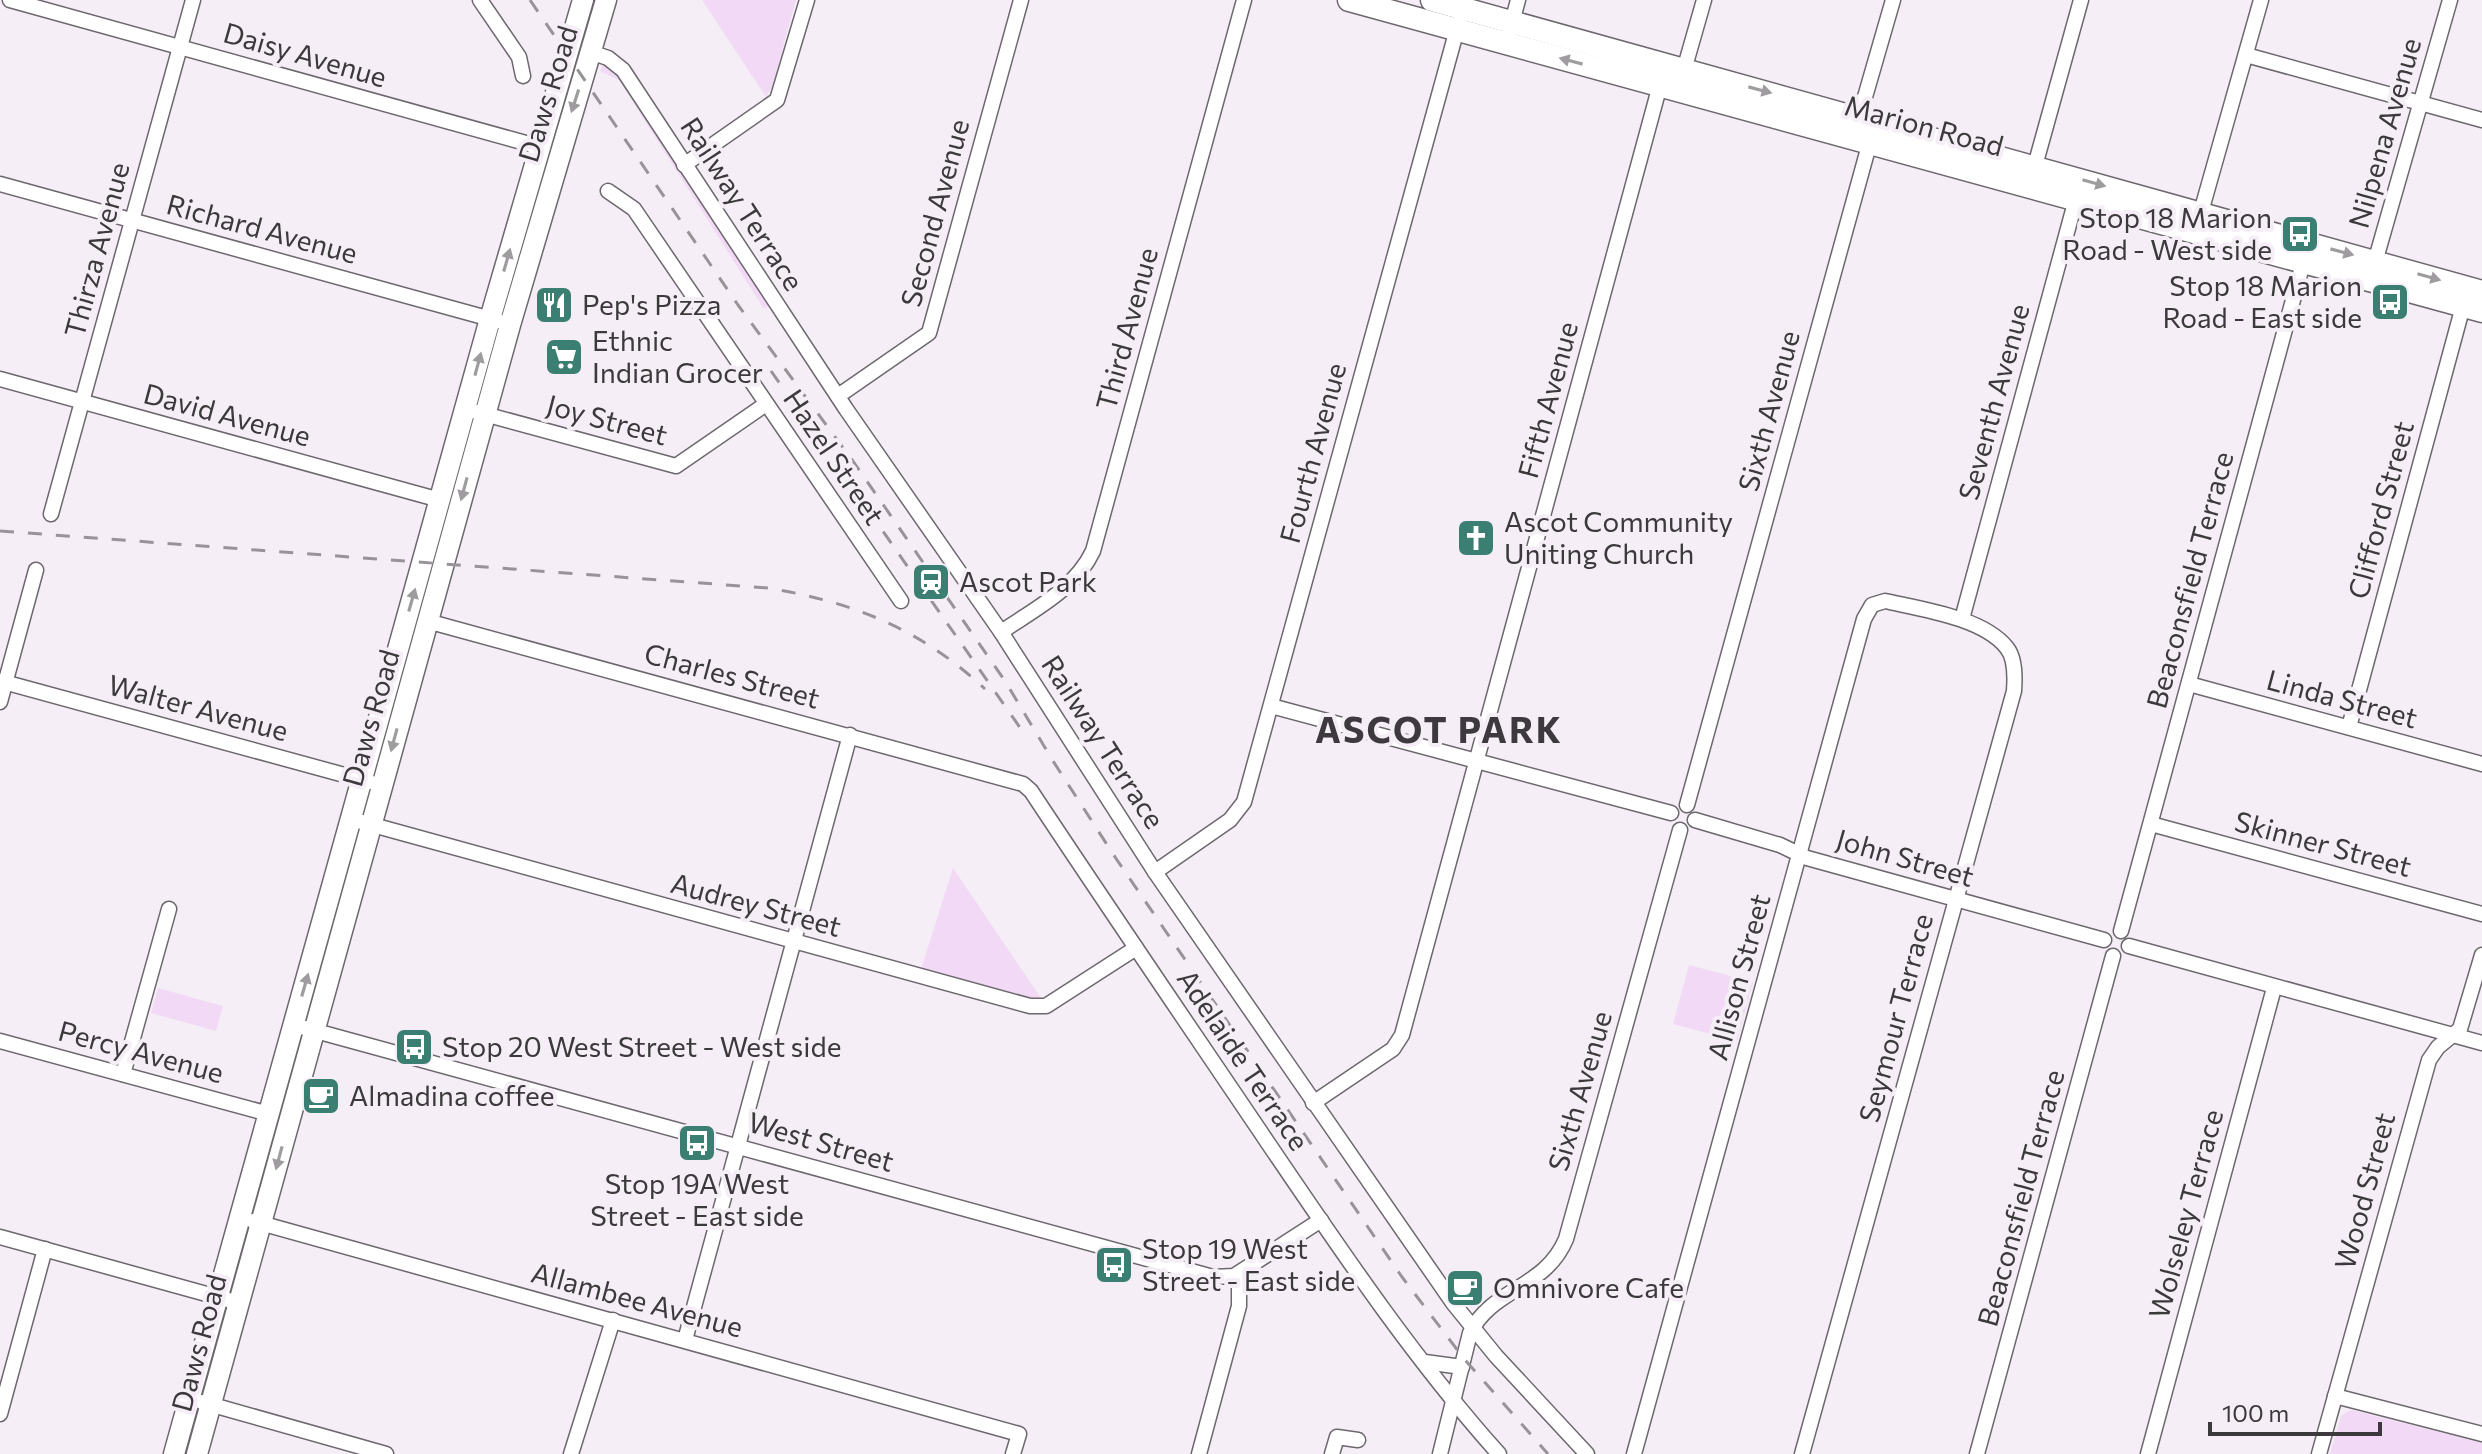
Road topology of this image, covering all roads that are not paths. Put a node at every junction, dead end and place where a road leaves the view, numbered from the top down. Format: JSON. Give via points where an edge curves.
{"nodes":[{"id":1,"x":10,"y":0,"type":"edge"},
{"id":2,"x":193,"y":0,"type":"edge"},
{"id":3,"x":480,"y":0,"type":"edge"},
{"id":4,"x":583,"y":0,"type":"edge"},
{"id":5,"x":606,"y":0,"type":"edge"},
{"id":6,"x":807,"y":0,"type":"edge"},
{"id":7,"x":1021,"y":0,"type":"edge"},
{"id":8,"x":1244,"y":0,"type":"edge"},
{"id":9,"x":1349,"y":0,"type":"edge"},
{"id":10,"x":1432,"y":0,"type":"edge"},
{"id":11,"x":1518,"y":0,"type":"edge"},
{"id":12,"x":1704,"y":0,"type":"edge"},
{"id":13,"x":1893,"y":0,"type":"edge"},
{"id":14,"x":2081,"y":0,"type":"edge"},
{"id":15,"x":2261,"y":0,"type":"edge"},
{"id":16,"x":2450,"y":0,"type":"edge"},
{"id":17,"x":1460,"y":19,"type":"junction"},
{"id":18,"x":1509,"y":33,"type":"junction"},
{"id":19,"x":180,"y":47,"type":"junction"},
{"id":20,"x":590,"y":52,"type":"junction"},
{"id":21,"x":2246,"y":55,"type":"junction"},
{"id":22,"x":523,"y":76,"type":"dead end"},
{"id":23,"x":1669,"y":88,"type":"junction"},
{"id":24,"x":2421,"y":104,"type":"junction"},
{"id":25,"x":1858,"y":106,"type":"junction"},
{"id":26,"x":2482,"y":120,"type":"edge"},
{"id":27,"x":1873,"y":133,"type":"junction"},
{"id":28,"x":540,"y":147,"type":"junction"},
{"id":29,"x":684,"y":165,"type":"junction"},
{"id":30,"x":2032,"y":177,"type":"junction"},
{"id":31,"x":0,"y":184,"type":"edge"},
{"id":32,"x":608,"y":191,"type":"dead end"},
{"id":33,"x":2076,"y":199,"type":"junction"},
{"id":34,"x":132,"y":220,"type":"junction"},
{"id":35,"x":2198,"y":223,"type":"junction"},
{"id":36,"x":2306,"y":252,"type":"junction"},
{"id":37,"x":2373,"y":271,"type":"junction"},
{"id":38,"x":2477,"y":301,"type":"edge"},
{"id":39,"x":500,"y":322,"type":"junction"},
{"id":40,"x":0,"y":379,"type":"edge"},
{"id":41,"x":838,"y":396,"type":"junction"},
{"id":42,"x":82,"y":402,"type":"junction"},
{"id":43,"x":766,"y":404,"type":"junction"},
{"id":44,"x":475,"y":412,"type":"junction"},
{"id":45,"x":440,"y":500,"type":"junction"},
{"id":46,"x":51,"y":514,"type":"dead end"},
{"id":47,"x":36,"y":570,"type":"dead end"},
{"id":48,"x":901,"y":601,"type":"dead end"},
{"id":49,"x":1962,"y":619,"type":"junction"},
{"id":50,"x":427,"y":621,"type":"junction"},
{"id":51,"x":1001,"y":632,"type":"junction"},
{"id":52,"x":3,"y":682,"type":"edge"},
{"id":53,"x":2189,"y":684,"type":"junction"},
{"id":54,"x":0,"y":702,"type":"edge"},
{"id":55,"x":1271,"y":706,"type":"junction"},
{"id":56,"x":2349,"y":727,"type":"junction"},
{"id":57,"x":850,"y":735,"type":"junction"},
{"id":58,"x":1476,"y":763,"type":"junction"},
{"id":59,"x":2482,"y":764,"type":"edge"},
{"id":60,"x":372,"y":783,"type":"junction"},
{"id":61,"x":1023,"y":784,"type":"joint"},
{"id":62,"x":1687,"y":805,"type":"junction"},
{"id":63,"x":1671,"y":813,"type":"junction"},
{"id":64,"x":1695,"y":820,"type":"junction"},
{"id":65,"x":361,"y":822,"type":"junction"},
{"id":66,"x":2151,"y":824,"type":"junction"},
{"id":67,"x":1680,"y":830,"type":"junction"},
{"id":68,"x":1800,"y":853,"type":"junction"},
{"id":69,"x":1155,"y":872,"type":"junction"},
{"id":70,"x":1956,"y":900,"type":"junction"},
{"id":71,"x":169,"y":909,"type":"dead end"},
{"id":72,"x":2482,"y":914,"type":"edge"},
{"id":73,"x":2121,"y":931,"type":"junction"},
{"id":74,"x":2104,"y":940,"type":"junction"},
{"id":75,"x":793,"y":942,"type":"junction"},
{"id":76,"x":2129,"y":946,"type":"junction"},
{"id":77,"x":1136,"y":948,"type":"junction"},
{"id":78,"x":2482,"y":955,"type":"edge"},
{"id":79,"x":2113,"y":956,"type":"junction"},
{"id":80,"x":2274,"y":988,"type":"junction"},
{"id":81,"x":304,"y":1028,"type":"junction"},
{"id":82,"x":2453,"y":1035,"type":"junction"},
{"id":83,"x":0,"y":1041,"type":"edge"},
{"id":84,"x":2482,"y":1043,"type":"edge"},
{"id":85,"x":123,"y":1074,"type":"junction"},
{"id":86,"x":1313,"y":1103,"type":"junction"},
{"id":87,"x":269,"y":1114,"type":"junction"},
{"id":88,"x":739,"y":1146,"type":"junction"},
{"id":89,"x":240,"y":1217,"type":"junction"},
{"id":90,"x":1321,"y":1220,"type":"junction"},
{"id":91,"x":261,"y":1223,"type":"junction"},
{"id":92,"x":0,"y":1237,"type":"edge"},
{"id":93,"x":45,"y":1249,"type":"junction"},
{"id":94,"x":1234,"y":1276,"type":"junction"},
{"id":95,"x":217,"y":1297,"type":"junction"},
{"id":96,"x":239,"y":1303,"type":"junction"},
{"id":97,"x":613,"y":1320,"type":"junction"},
{"id":98,"x":1473,"y":1328,"type":"junction"},
{"id":99,"x":685,"y":1340,"type":"junction"},
{"id":100,"x":1425,"y":1362,"type":"junction"},
{"id":101,"x":1462,"y":1367,"type":"junction"},
{"id":102,"x":2335,"y":1396,"type":"junction"},
{"id":103,"x":189,"y":1399,"type":"junction"},
{"id":104,"x":1455,"y":1400,"type":"junction"},
{"id":105,"x":211,"y":1405,"type":"junction"},
{"id":106,"x":0,"y":1414,"type":"edge"},
{"id":107,"x":2482,"y":1434,"type":"edge"},
{"id":108,"x":1358,"y":1440,"type":"dead end"},
{"id":109,"x":174,"y":1454,"type":"edge"},
{"id":110,"x":197,"y":1454,"type":"edge"},
{"id":111,"x":386,"y":1454,"type":"edge"},
{"id":112,"x":571,"y":1454,"type":"edge"},
{"id":113,"x":1013,"y":1454,"type":"edge"},
{"id":114,"x":1199,"y":1454,"type":"edge"},
{"id":115,"x":1332,"y":1454,"type":"edge"},
{"id":116,"x":1440,"y":1454,"type":"edge"},
{"id":117,"x":1499,"y":1454,"type":"edge"},
{"id":118,"x":1587,"y":1454,"type":"edge"},
{"id":119,"x":1634,"y":1454,"type":"edge"},
{"id":120,"x":1802,"y":1454,"type":"edge"},
{"id":121,"x":1977,"y":1454,"type":"edge"},
{"id":122,"x":2148,"y":1454,"type":"edge"},
{"id":123,"x":2319,"y":1454,"type":"edge"}],
"edges":[{"from":1,"to":19,"type":"street","name":"Daisy Avenue"},
{"from":2,"to":19,"type":"street","name":"Thirza Avenue"},
{"from":3,"to":22,"type":"street","via":[[519,57]]},
{"from":4,"to":28,"type":"main road","name":"Daws Road"},
{"from":5,"to":20,"type":"main road","name":"Daws Road"},
{"from":6,"to":29,"type":"street","via":[[777,100]]},
{"from":7,"to":41,"type":"street","name":"Second Avenue","via":[[929,333]]},
{"from":8,"to":51,"type":"street","name":"Third Avenue","via":[[1093,551],[1070,585]]},
{"from":9,"to":17,"type":"main road","name":"Marion Road"},
{"from":10,"to":17,"type":"main road","name":"Marion Road"},
{"from":11,"to":18,"type":"street"},
{"from":12,"to":23,"type":"street","name":"Fifth Avenue"},
{"from":13,"to":25,"type":"street"},
{"from":14,"to":30,"type":"street"},
{"from":15,"to":21,"type":"street"},
{"from":16,"to":24,"type":"street","name":"Nilpena Avenue"},
{"from":17,"to":18,"type":"main road","name":"Marion Road"},
{"from":17,"to":55,"type":"street","name":"Fourth Avenue"},
{"from":18,"to":23,"type":"main road","name":"Marion Road"},
{"from":19,"to":28,"type":"street","name":"Daisy Avenue"},
{"from":19,"to":34,"type":"street","name":"Thirza Avenue"},
{"from":20,"to":29,"type":"street","name":"Railway Terrace","via":[[623,70]]},
{"from":20,"to":39,"type":"main road","name":"Daws Road","one_way":true},
{"from":21,"to":24,"type":"street"},
{"from":21,"to":35,"type":"street"},
{"from":23,"to":25,"type":"main road","name":"Marion Road","one_way":true},
{"from":23,"to":27,"type":"main road","name":"Marion Road"},
{"from":23,"to":58,"type":"street","name":"Fifth Avenue"},
{"from":24,"to":26,"type":"street"},
{"from":24,"to":37,"type":"street","name":"Nilpena Avenue"},
{"from":25,"to":27,"type":"main road","name":"Marion Road"},
{"from":27,"to":30,"type":"main road","name":"Marion Road"},
{"from":27,"to":62,"type":"street","name":"Sixth Avenue"},
{"from":39,"to":28,"type":"main road","name":"Daws Road","one_way":true},
{"from":29,"to":41,"type":"street","name":"Railway Terrace"},
{"from":30,"to":33,"type":"main road","name":"Marion Road"},
{"from":30,"to":35,"type":"main road","name":"Marion Road","one_way":true},
{"from":31,"to":34,"type":"street","name":"Richard Avenue"},
{"from":32,"to":43,"type":"street","name":"Hazel Street","via":[[634,209]]},
{"from":33,"to":35,"type":"main road","name":"Marion Road"},
{"from":33,"to":49,"type":"street","name":"Seventh Avenue"},
{"from":34,"to":39,"type":"street","name":"Richard Avenue"},
{"from":34,"to":42,"type":"street","name":"Thirza Avenue"},
{"from":35,"to":36,"type":"main road","name":"Marion Road"},
{"from":36,"to":37,"type":"main road","name":"Marion Road"},
{"from":36,"to":53,"type":"street","name":"Beaconsfield Terrace"},
{"from":37,"to":38,"type":"main road","name":"Marion Road"},
{"from":38,"to":56,"type":"street","name":"Clifford Street"},
{"from":39,"to":44,"type":"main road","name":"Daws Road"},
{"from":40,"to":42,"type":"street","name":"David Avenue"},
{"from":41,"to":51,"type":"street","name":"Railway Terrace"},
{"from":42,"to":45,"type":"street","name":"David Avenue"},
{"from":42,"to":46,"type":"street","name":"Thirza Avenue"},
{"from":43,"to":44,"type":"street","name":"Joy Street","via":[[676,466]]},
{"from":43,"to":48,"type":"street","name":"Hazel Street"},
{"from":44,"to":45,"type":"main road","name":"Daws Road"},
{"from":44,"to":50,"type":"main road","name":"Daws Road","one_way":true},
{"from":60,"to":45,"type":"main road","name":"Daws Road","one_way":true},
{"from":47,"to":52,"type":"street"},
{"from":49,"to":68,"type":"street","name":"Allison Street","via":[[1885,601],[1867,611]]},
{"from":49,"to":70,"type":"street","name":"Seymour Terrace","via":[[1981,626],[2009,649],[2015,682]]},
{"from":50,"to":57,"type":"street","name":"Charles Street"},
{"from":50,"to":60,"type":"main road","name":"Daws Road","one_way":true},
{"from":51,"to":69,"type":"street","name":"Railway Terrace"},
{"from":52,"to":54,"type":"street"},
{"from":52,"to":60,"type":"street","name":"Walter Avenue"},
{"from":53,"to":56,"type":"street","name":"Linda Street"},
{"from":53,"to":66,"type":"street","name":"Beaconsfield Terrace"},
{"from":55,"to":58,"type":"street"},
{"from":55,"to":69,"type":"street","name":"Fourth Avenue","via":[[1244,802],[1230,820]]},
{"from":56,"to":59,"type":"street","name":"Linda Street"},
{"from":57,"to":61,"type":"street","name":"Charles Street"},
{"from":57,"to":75,"type":"street"},
{"from":58,"to":63,"type":"street"},
{"from":58,"to":86,"type":"street","name":"Fifth Avenue","via":[[1402,1035],[1393,1049]]},
{"from":60,"to":65,"type":"main road","name":"Daws Road"},
{"from":61,"to":77,"type":"street","name":"Adelaide Terrace"},
{"from":62,"to":63,"type":"street"},
{"from":62,"to":64,"type":"street"},
{"from":63,"to":67,"type":"street","via":[[1671,823]]},
{"from":64,"to":67,"type":"street"},
{"from":64,"to":68,"type":"street","name":"John Street"},
{"from":65,"to":75,"type":"street","name":"Audrey Street"},
{"from":65,"to":81,"type":"main road","name":"Daws Road"},
{"from":66,"to":72,"type":"street","name":"Skinner Street"},
{"from":66,"to":73,"type":"street","name":"Beaconsfield Terrace"},
{"from":67,"to":98,"type":"street","name":"Sixth Avenue","via":[[1566,1239],[1550,1267],[1489,1308]]},
{"from":68,"to":70,"type":"street","name":"John Street"},
{"from":68,"to":119,"type":"street","name":"Allison Street"},
{"from":69,"to":86,"type":"street","name":"Railway Terrace"},
{"from":70,"to":74,"type":"street","name":"John Street"},
{"from":70,"to":120,"type":"street","name":"Seymour Terrace"},
{"from":71,"to":85,"type":"street"},
{"from":73,"to":74,"type":"street"},
{"from":73,"to":76,"type":"street"},
{"from":74,"to":79,"type":"street"},
{"from":75,"to":77,"type":"street","name":"Audrey Street","via":[[1030,1006],[1046,1006]]},
{"from":75,"to":88,"type":"street"},
{"from":76,"to":79,"type":"street"},
{"from":76,"to":80,"type":"street"},
{"from":77,"to":90,"type":"street","name":"Adelaide Terrace"},
{"from":78,"to":82,"type":"street","name":"Wood Street","via":[[2467,1013]]},
{"from":79,"to":121,"type":"street","name":"Beaconsfield Terrace"},
{"from":80,"to":82,"type":"street"},
{"from":80,"to":122,"type":"street","name":"Wolseley Terrace"},
{"from":81,"to":87,"type":"main road","name":"Daws Road"},
{"from":81,"to":88,"type":"street","name":"West Street"},
{"from":81,"to":91,"type":"main road","name":"Daws Road","one_way":true},
{"from":82,"to":84,"type":"street"},
{"from":82,"to":102,"type":"street","name":"Wood Street","via":[[2429,1060]]},
{"from":83,"to":85,"type":"street","name":"Percy Avenue"},
{"from":85,"to":87,"type":"street","name":"Percy Avenue"},
{"from":86,"to":98,"type":"street","name":"Railway Terrace"},
{"from":87,"to":89,"type":"main road","name":"Daws Road"},
{"from":88,"to":94,"type":"street","name":"West Street","via":[[1199,1274]]},
{"from":88,"to":99,"type":"street"},
{"from":89,"to":91,"type":"street","name":"Allambee Avenue"},
{"from":89,"to":95,"type":"main road","name":"Daws Road"},
{"from":90,"to":94,"type":"street"},
{"from":90,"to":100,"type":"street","name":"Adelaide Terrace"},
{"from":91,"to":96,"type":"main road","name":"Daws Road"},
{"from":91,"to":97,"type":"street","name":"Allambee Avenue"},
{"from":92,"to":93,"type":"street"},
{"from":93,"to":95,"type":"street"},
{"from":93,"to":106,"type":"street"},
{"from":94,"to":114,"type":"street","via":[[1239,1306]]},
{"from":95,"to":96,"type":"street"},
{"from":95,"to":103,"type":"main road","name":"Daws Road"},
{"from":96,"to":105,"type":"main road","name":"Daws Road"},
{"from":97,"to":99,"type":"street","name":"Allambee Avenue"},
{"from":97,"to":112,"type":"street"},
{"from":98,"to":101,"type":"street"},
{"from":98,"to":118,"type":"street","name":"Railway Terrace"},
{"from":99,"to":113,"type":"street","name":"Allambee Avenue","via":[[1019,1434]]},
{"from":100,"to":101,"type":"street"},
{"from":100,"to":104,"type":"street","name":"Adelaide Terrace"},
{"from":101,"to":104,"type":"street"},
{"from":102,"to":107,"type":"street"},
{"from":102,"to":123,"type":"street","name":"Wood Street"},
{"from":103,"to":105,"type":"street"},
{"from":103,"to":109,"type":"main road","name":"Daws Road"},
{"from":104,"to":116,"type":"street"},
{"from":104,"to":117,"type":"street","name":"Adelaide Terrace"},
{"from":105,"to":110,"type":"main road","name":"Daws Road"},
{"from":105,"to":111,"type":"street"},
{"from":108,"to":115,"type":"street","via":[[1337,1437]]}]}
